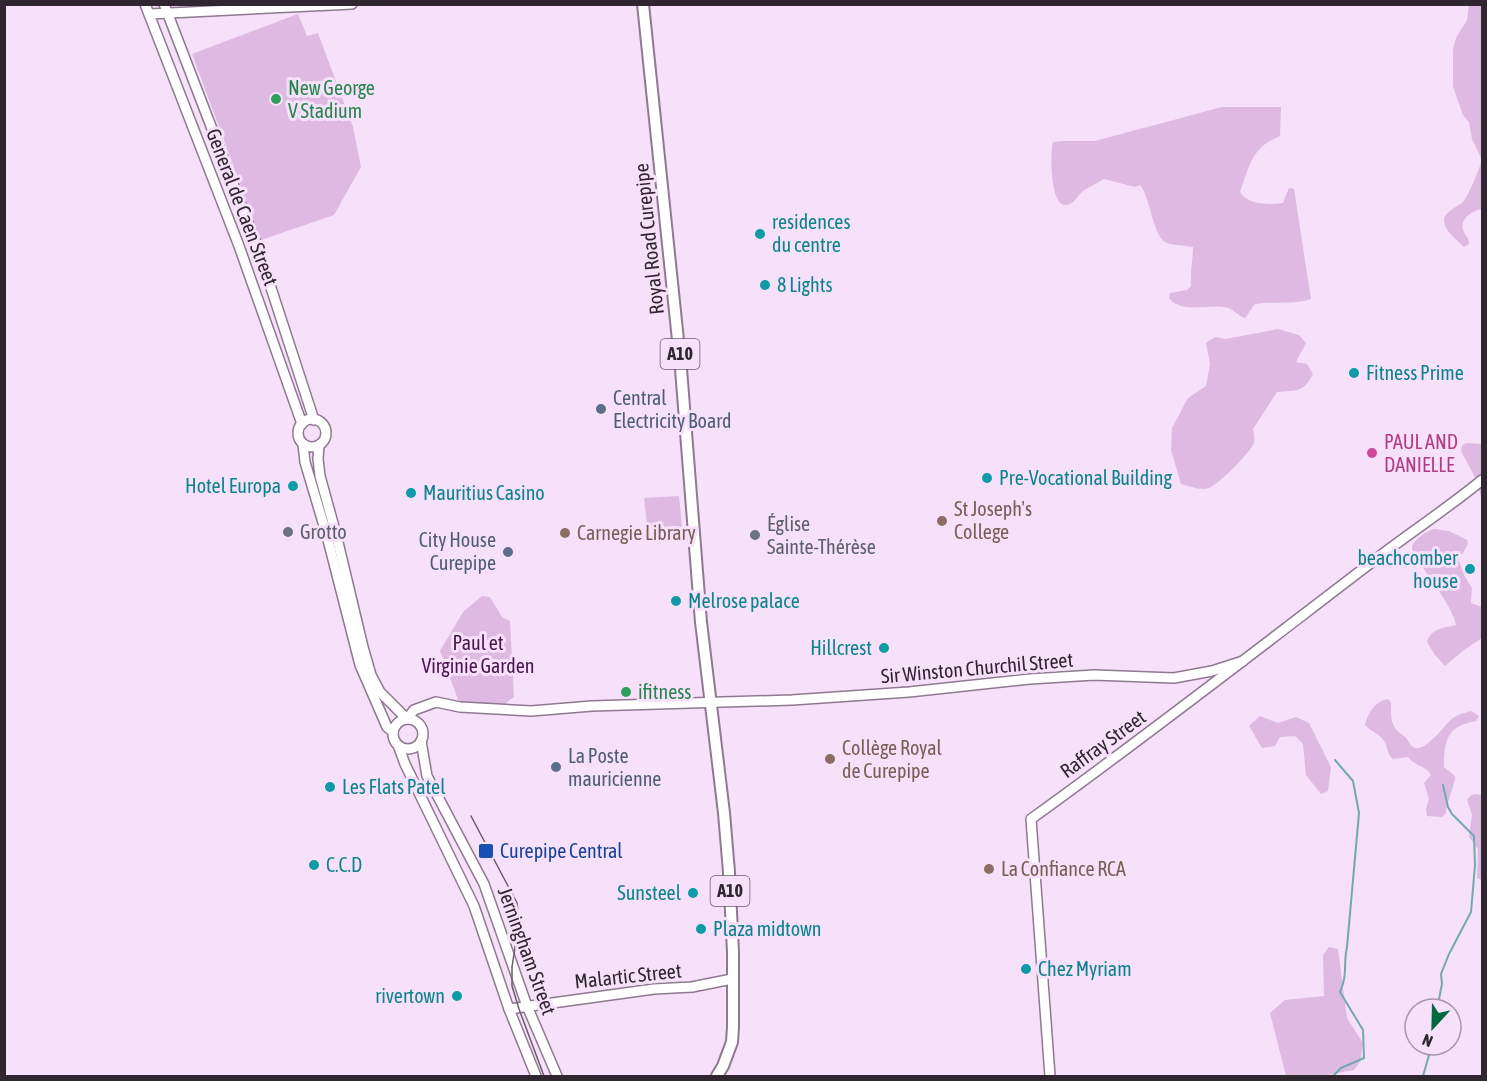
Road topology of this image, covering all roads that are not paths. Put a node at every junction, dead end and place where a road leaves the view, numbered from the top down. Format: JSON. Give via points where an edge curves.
{"nodes":[{"id":1,"x":145,"y":4,"type":"edge"},
{"id":2,"x":164,"y":4,"type":"edge"},
{"id":3,"x":352,"y":4,"type":"edge"},
{"id":4,"x":643,"y":4,"type":"edge"},
{"id":5,"x":150,"y":14,"type":"junction"},
{"id":6,"x":168,"y":14,"type":"junction"},
{"id":7,"x":314,"y":420,"type":"junction"},
{"id":8,"x":302,"y":424,"type":"junction"},
{"id":9,"x":303,"y":444,"type":"junction"},
{"id":10,"x":319,"y":445,"type":"junction"},
{"id":11,"x":1482,"y":480,"type":"edge"},
{"id":12,"x":1243,"y":661,"type":"junction"},
{"id":13,"x":1191,"y":676,"type":"junction"},
{"id":14,"x":1195,"y":698,"type":"junction"},
{"id":15,"x":711,"y":704,"type":"junction"},
{"id":16,"x":426,"y":706,"type":"junction"},
{"id":17,"x":407,"y":719,"type":"junction"},
{"id":18,"x":420,"y":725,"type":"junction"},
{"id":19,"x":393,"y":732,"type":"junction"},
{"id":20,"x":421,"y":741,"type":"junction"},
{"id":21,"x":398,"y":745,"type":"junction"},
{"id":22,"x":732,"y":979,"type":"junction"},
{"id":23,"x":527,"y":1006,"type":"junction"},
{"id":24,"x":510,"y":1009,"type":"junction"},
{"id":25,"x":536,"y":1077,"type":"edge"},
{"id":26,"x":556,"y":1077,"type":"edge"},
{"id":27,"x":717,"y":1077,"type":"edge"},
{"id":28,"x":1050,"y":1077,"type":"edge"}],
"edges":[{"from":1,"to":5,"type":"street","name":"General de Caen Street"},
{"from":2,"to":6,"type":"street","name":"General de Caen Street"},
{"from":3,"to":6,"type":"street"},
{"from":4,"to":15,"type":"main road","name":"Royal Road Curepipe","number":"A10"},
{"from":5,"to":6,"type":"street"},
{"from":5,"to":8,"type":"street","name":"General de Caen Street"},
{"from":6,"to":7,"type":"street","name":"General de Caen Street","via":[[259,251]]},
{"from":7,"to":8,"type":"street"},
{"from":7,"to":10,"type":"street","via":[[326,432]]},
{"from":8,"to":9,"type":"street","via":[[299,432]]},
{"from":9,"to":10,"type":"street"},
{"from":9,"to":19,"type":"street","via":[[360,665],[387,727]]},
{"from":10,"to":17,"type":"street","via":[[320,476],[365,656],[380,692]]},
{"from":11,"to":12,"type":"street","name":"Raffray Street"},
{"from":12,"to":13,"type":"street","name":"Sir Winston Churchil Street"},
{"from":12,"to":14,"type":"street","name":"Raffray Street"},
{"from":13,"to":14,"type":"street","via":[[1196,682]]},
{"from":13,"to":15,"type":"street","name":"Sir Winston Churchil Street","via":[[1094,675]]},
{"from":14,"to":28,"type":"street","name":"Raffray Street","via":[[1031,819]]},
{"from":15,"to":16,"type":"street","name":"Sir Winston Churchil Street","via":[[531,711],[436,702]]},
{"from":15,"to":22,"type":"main road","name":"Royal Road Curepipe","number":"A10","via":[[727,849]]},
{"from":16,"to":17,"type":"street","via":[[411,712]]},
{"from":16,"to":18,"type":"street","via":[[418,715]]},
{"from":17,"to":18,"type":"street"},
{"from":17,"to":19,"type":"street","via":[[398,723]]},
{"from":18,"to":20,"type":"street"},
{"from":19,"to":21,"type":"street"},
{"from":20,"to":21,"type":"street","via":[[411,748]]},
{"from":20,"to":23,"type":"street","name":"Jerningham Street","via":[[427,777],[484,885]]},
{"from":21,"to":24,"type":"street","name":"Jerningham Street","via":[[474,906]]},
{"from":22,"to":23,"type":"street","name":"Malartic Street"},
{"from":22,"to":27,"type":"main road","name":"Royal Road Curepipe","number":"A10","via":[[732,1042]]},
{"from":23,"to":24,"type":"street","name":"Malartic Street"},
{"from":23,"to":26,"type":"street","name":"Jerningham Street"},
{"from":24,"to":25,"type":"street","name":"Jerningham Street"}]}
